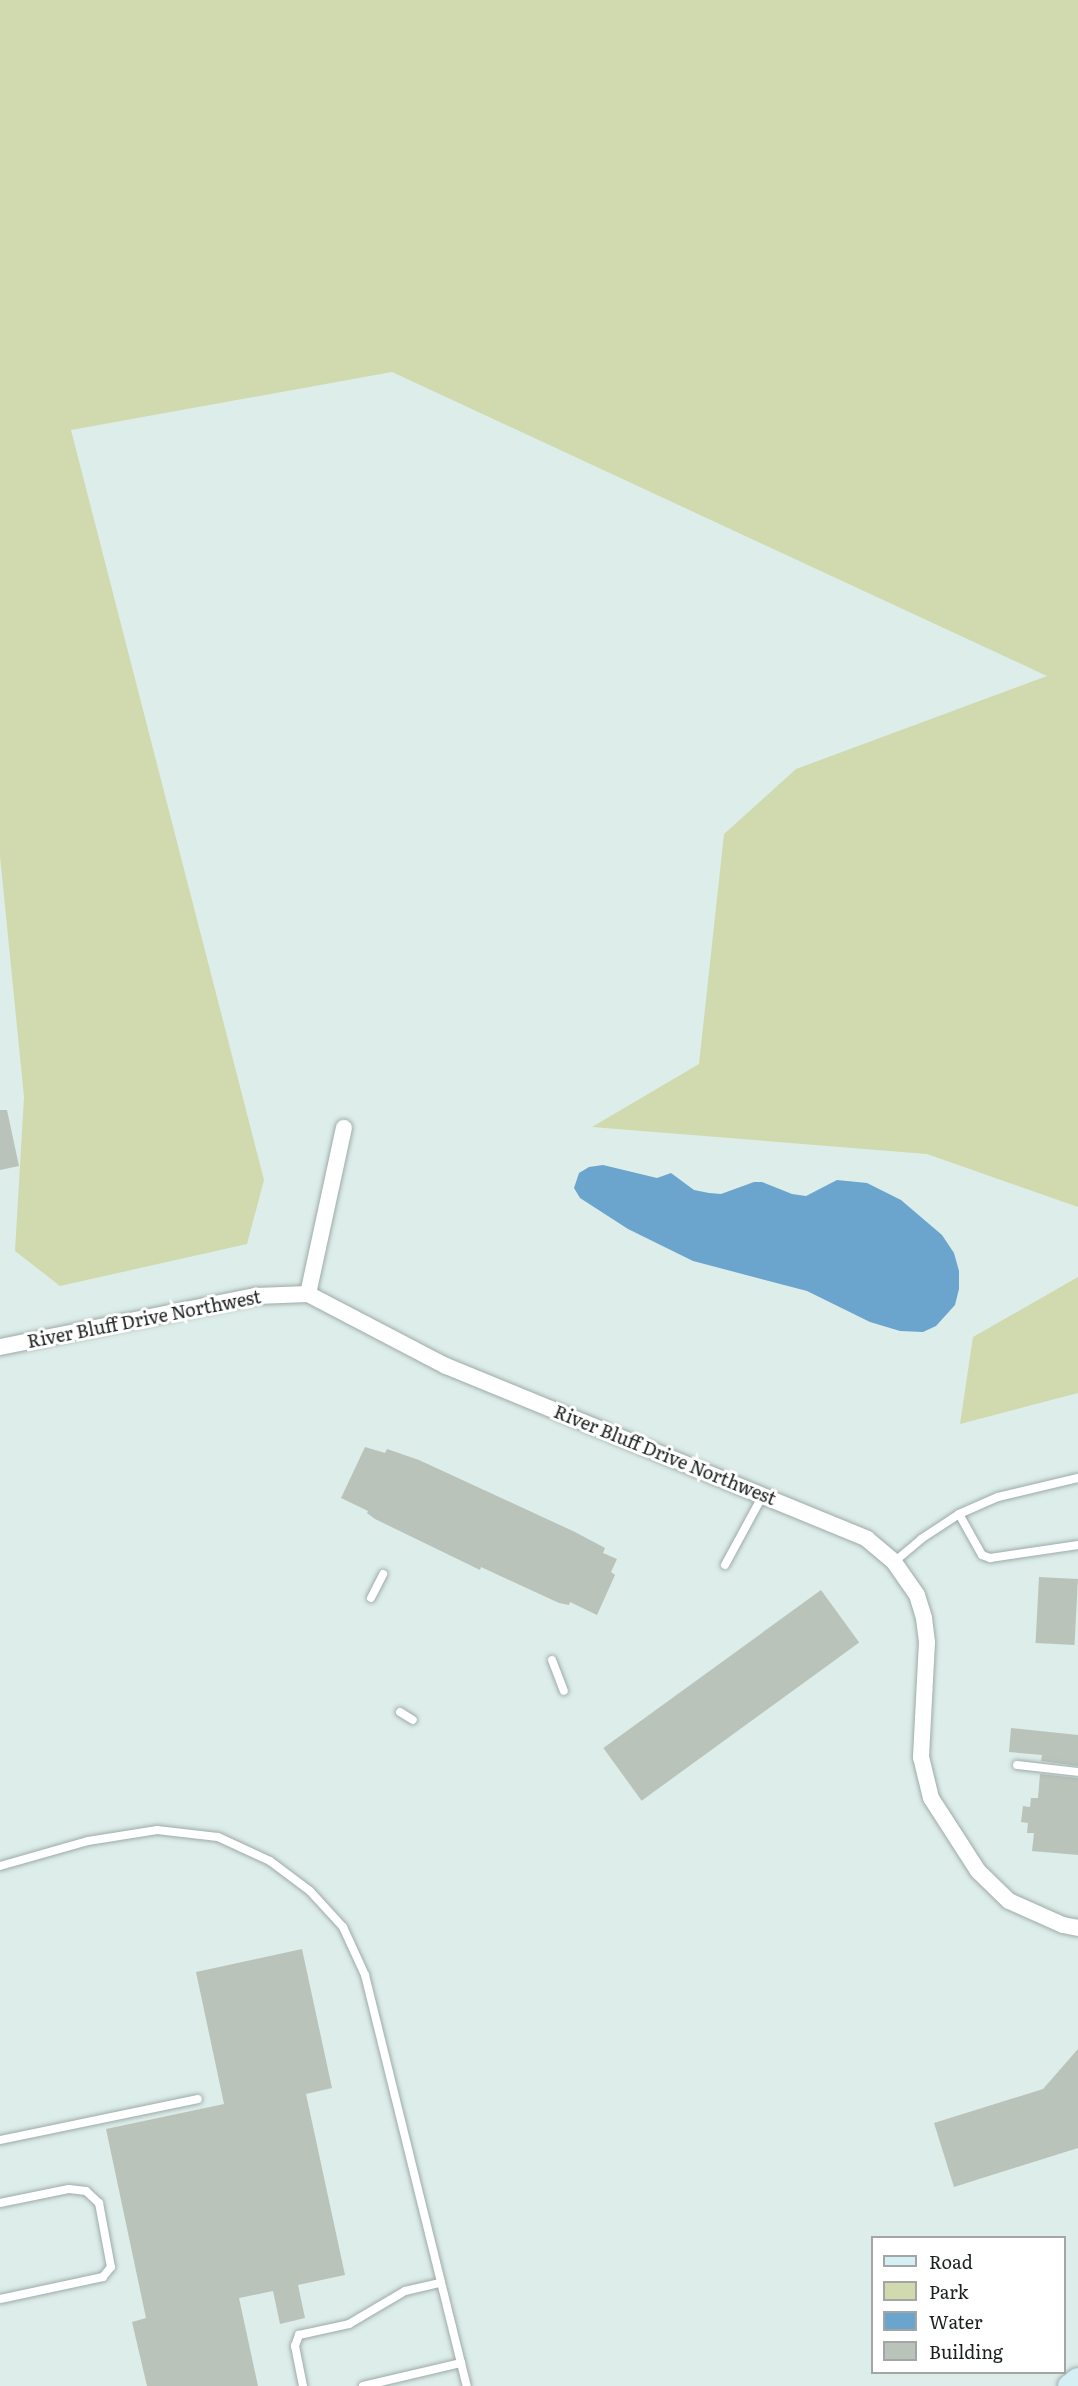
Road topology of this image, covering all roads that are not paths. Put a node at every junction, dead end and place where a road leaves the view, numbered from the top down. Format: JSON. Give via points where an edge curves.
{"nodes":[{"id":1,"x":344,"y":1128,"type":"dead end"},
{"id":2,"x":308,"y":1294,"type":"junction"},
{"id":3,"x":0,"y":1347,"type":"edge"},
{"id":4,"x":1078,"y":1478,"type":"edge"},
{"id":5,"x":763,"y":1495,"type":"junction"},
{"id":6,"x":959,"y":1514,"type":"junction"},
{"id":7,"x":1078,"y":1545,"type":"edge"},
{"id":8,"x":894,"y":1562,"type":"junction"},
{"id":9,"x":725,"y":1565,"type":"dead end"},
{"id":10,"x":383,"y":1574,"type":"dead end"},
{"id":11,"x":371,"y":1598,"type":"dead end"},
{"id":12,"x":552,"y":1660,"type":"dead end"},
{"id":13,"x":564,"y":1691,"type":"dead end"},
{"id":14,"x":399,"y":1712,"type":"dead end"},
{"id":15,"x":413,"y":1720,"type":"dead end"},
{"id":16,"x":1017,"y":1765,"type":"dead end"},
{"id":17,"x":1078,"y":1772,"type":"edge"},
{"id":18,"x":0,"y":1866,"type":"edge"},
{"id":19,"x":1078,"y":1928,"type":"edge"},
{"id":20,"x":198,"y":2099,"type":"dead end"},
{"id":21,"x":0,"y":2140,"type":"edge"},
{"id":22,"x":0,"y":2203,"type":"edge"},
{"id":23,"x":441,"y":2283,"type":"junction"},
{"id":24,"x":0,"y":2299,"type":"edge"},
{"id":25,"x":461,"y":2363,"type":"junction"},
{"id":26,"x":1078,"y":2379,"type":"edge"},
{"id":27,"x":303,"y":2386,"type":"edge"},
{"id":28,"x":363,"y":2386,"type":"edge"},
{"id":29,"x":467,"y":2386,"type":"edge"},
{"id":30,"x":1069,"y":2386,"type":"edge"}],
"edges":[{"from":1,"to":2,"type":"street"},
{"from":2,"to":3,"type":"street","name":"River Bluff Drive Northwest","via":[[256,1296]]},
{"from":2,"to":5,"type":"street","name":"River Bluff Drive Northwest","via":[[446,1366]]},
{"from":4,"to":6,"type":"lane","via":[[998,1497]]},
{"from":5,"to":8,"type":"street","name":"River Bluff Drive Northwest","via":[[867,1539]]},
{"from":5,"to":9,"type":"lane"},
{"from":6,"to":7,"type":"lane","via":[[982,1555],[990,1558]]},
{"from":6,"to":8,"type":"lane"},
{"from":8,"to":19,"type":"street","name":"River Bluff Drive Northwest","via":[[917,1595],[924,1618],[927,1642],[921,1757],[931,1798],[978,1871],[1009,1901]]},
{"from":10,"to":11,"type":"lane"},
{"from":12,"to":13,"type":"lane"},
{"from":14,"to":15,"type":"lane"},
{"from":16,"to":17,"type":"lane"},
{"from":18,"to":23,"type":"lane","via":[[88,1841],[157,1830],[218,1837],[270,1861],[310,1891],[343,1927],[365,1974]]},
{"from":20,"to":21,"type":"lane"},
{"from":22,"to":24,"type":"lane","via":[[69,2189],[86,2191],[99,2203],[111,2267],[103,2277]]},
{"from":23,"to":25,"type":"lane"},
{"from":23,"to":27,"type":"lane","via":[[405,2291],[350,2324],[299,2335],[295,2346]]},
{"from":25,"to":28,"type":"lane"},
{"from":25,"to":29,"type":"lane"},
{"from":26,"to":30,"type":"street"}]}
